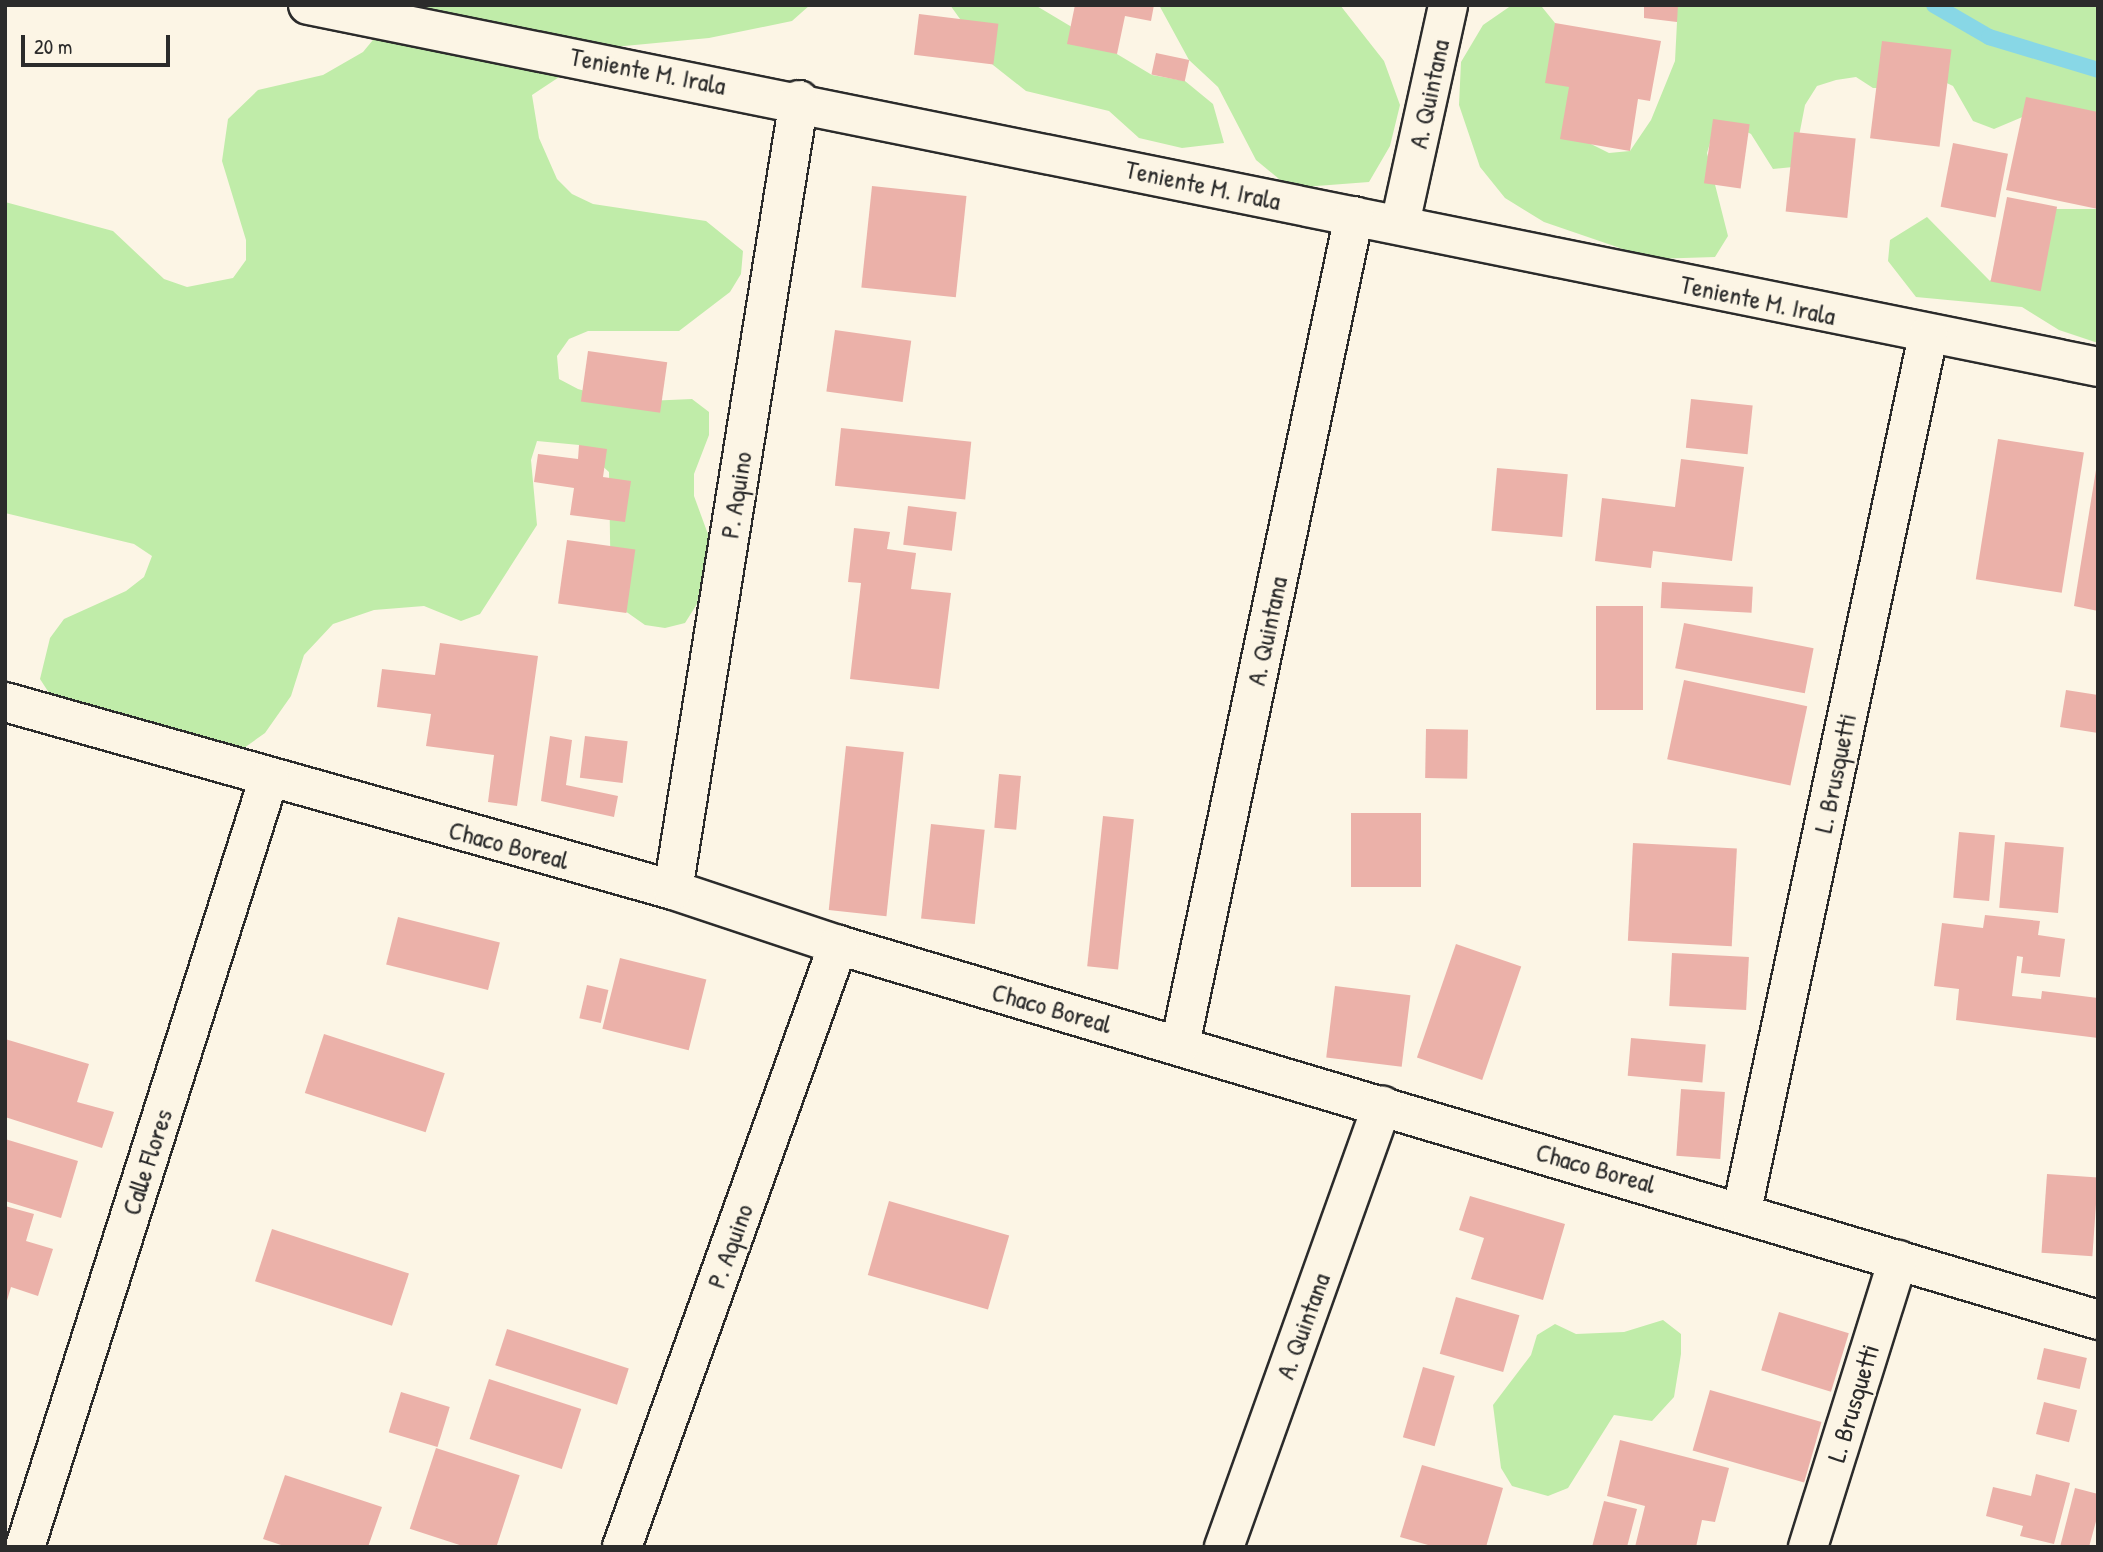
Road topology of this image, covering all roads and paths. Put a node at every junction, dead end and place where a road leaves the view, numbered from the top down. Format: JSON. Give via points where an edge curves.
{"nodes":[{"id":1,"x":308,"y":5,"type":"edge"},
{"id":2,"x":1448,"y":5,"type":"edge"},
{"id":3,"x":799,"y":100,"type":"junction"},
{"id":4,"x":1354,"y":216,"type":"junction"},
{"id":5,"x":1400,"y":224,"type":"junction"},
{"id":6,"x":1928,"y":336,"type":"junction"},
{"id":7,"x":2098,"y":367,"type":"edge"},
{"id":8,"x":5,"y":702,"type":"edge"},
{"id":9,"x":269,"y":778,"type":"junction"},
{"id":10,"x":673,"y":890,"type":"junction"},
{"id":11,"x":838,"y":945,"type":"junction"},
{"id":12,"x":1180,"y":1045,"type":"junction"},
{"id":13,"x":1382,"y":1105,"type":"junction"},
{"id":14,"x":1742,"y":1210,"type":"junction"},
{"id":15,"x":1898,"y":1260,"type":"junction"},
{"id":16,"x":2098,"y":1320,"type":"edge"},
{"id":17,"x":24,"y":1547,"type":"edge"},
{"id":18,"x":622,"y":1547,"type":"edge"},
{"id":19,"x":1224,"y":1547,"type":"edge"},
{"id":20,"x":1808,"y":1547,"type":"edge"}],
"edges":[{"from":1,"to":3,"type":"street","name":"Teniente M. Irala"},
{"from":2,"to":5,"type":"street","name":"A. Quintana"},
{"from":3,"to":4,"type":"street","name":"Teniente M. Irala"},
{"from":3,"to":10,"type":"street","name":"P. Aquino"},
{"from":4,"to":5,"type":"street","name":"Teniente M. Irala"},
{"from":4,"to":12,"type":"street","name":"A. Quintana"},
{"from":5,"to":6,"type":"street","name":"Teniente M. Irala"},
{"from":6,"to":7,"type":"street","name":"Teniente M. Irala"},
{"from":6,"to":14,"type":"street","name":"L. Brusquetti"},
{"from":8,"to":9,"type":"street","name":"Chaco Boreal"},
{"from":9,"to":10,"type":"street","name":"Chaco Boreal"},
{"from":9,"to":17,"type":"street","name":"Calle Flores"},
{"from":10,"to":11,"type":"street","name":"Chaco Boreal"},
{"from":11,"to":12,"type":"street","name":"Chaco Boreal"},
{"from":11,"to":18,"type":"street","name":"P. Aquino"},
{"from":12,"to":13,"type":"street","name":"Chaco Boreal"},
{"from":13,"to":14,"type":"street","name":"Chaco Boreal"},
{"from":13,"to":19,"type":"street","name":"A. Quintana"},
{"from":14,"to":15,"type":"street","name":"Chaco Boreal"},
{"from":15,"to":16,"type":"street","name":"Chaco Boreal"},
{"from":15,"to":20,"type":"street","name":"L. Brusquetti"}]}
